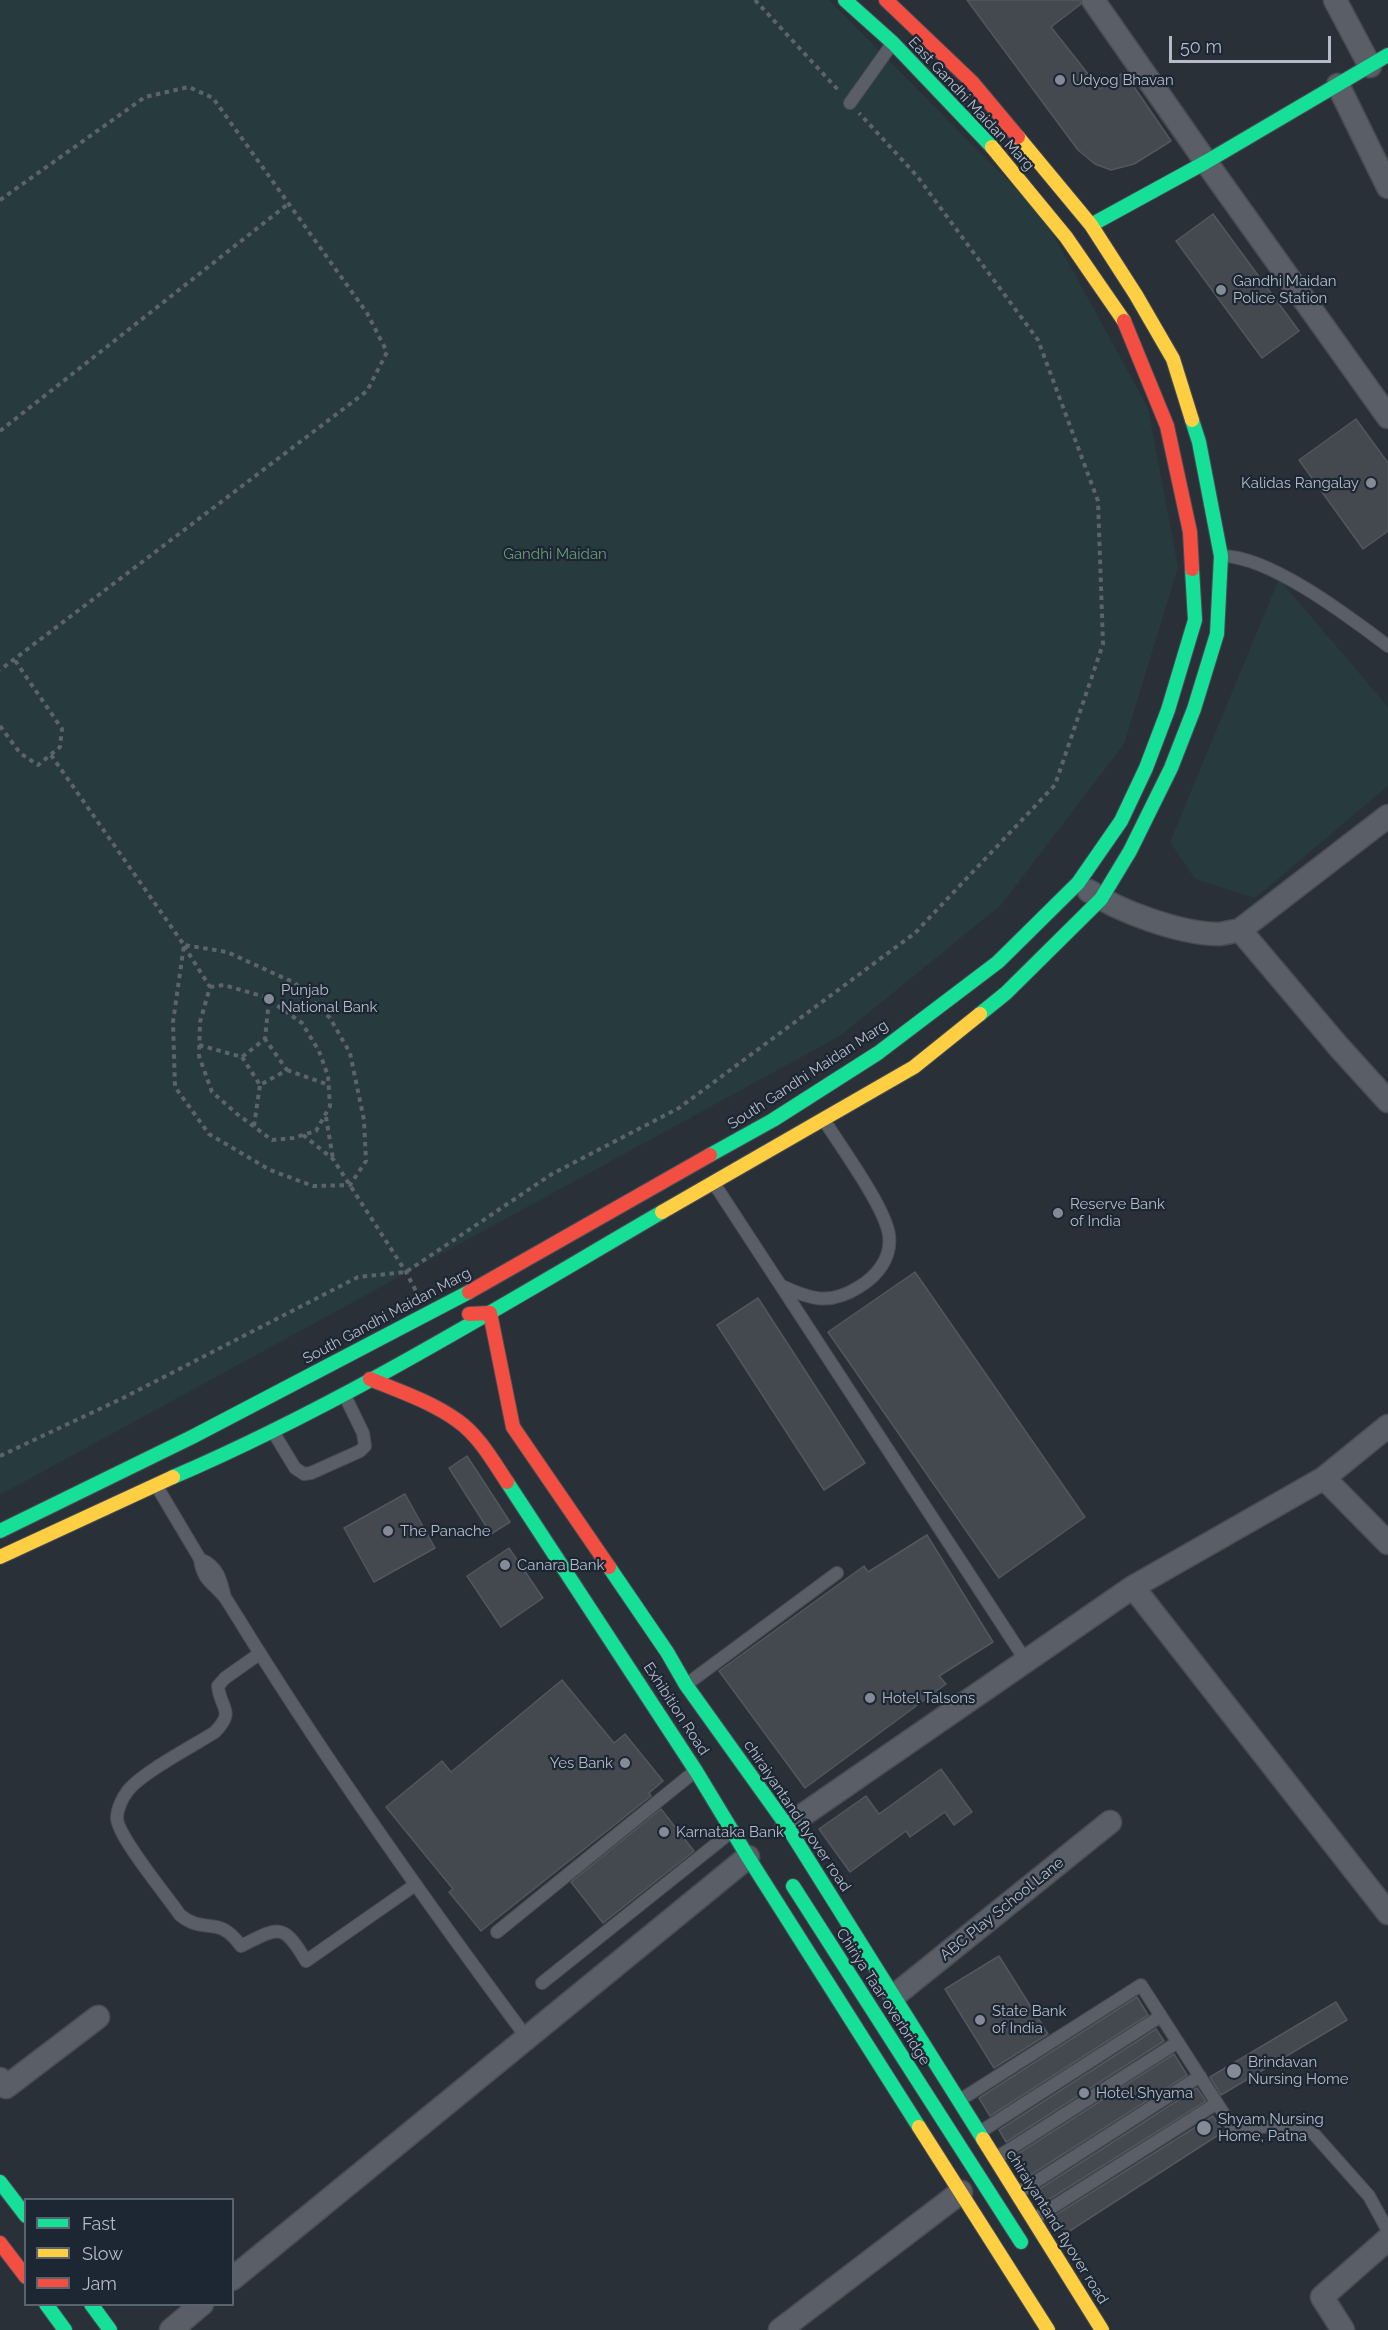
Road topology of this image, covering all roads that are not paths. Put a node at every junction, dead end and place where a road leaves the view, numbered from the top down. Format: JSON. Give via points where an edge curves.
{"nodes":[{"id":1,"x":845,"y":0,"type":"edge"},
{"id":2,"x":886,"y":0,"type":"edge"},
{"id":3,"x":1092,"y":0,"type":"edge"},
{"id":4,"x":1335,"y":0,"type":"edge"},
{"id":5,"x":893,"y":43,"type":"junction"},
{"id":6,"x":1379,"y":61,"type":"edge"},
{"id":7,"x":1338,"y":85,"type":"junction"},
{"id":8,"x":850,"y":103,"type":"road end"},
{"id":9,"x":1206,"y":162,"type":"junction"},
{"id":10,"x":1388,"y":187,"type":"edge"},
{"id":11,"x":1091,"y":225,"type":"junction"},
{"id":12,"x":1066,"y":237,"type":"joint"},
{"id":13,"x":1388,"y":417,"type":"edge"},
{"id":14,"x":1206,"y":559,"type":"junction"},
{"id":15,"x":1388,"y":646,"type":"edge"},
{"id":16,"x":1388,"y":816,"type":"edge"},
{"id":17,"x":1078,"y":883,"type":"junction"},
{"id":18,"x":1101,"y":899,"type":"junction"},
{"id":19,"x":1240,"y":930,"type":"junction"},
{"id":20,"x":1388,"y":1101,"type":"edge"},
{"id":21,"x":824,"y":1119,"type":"junction"},
{"id":22,"x":700,"y":1162,"type":"junction"},
{"id":23,"x":714,"y":1183,"type":"junction"},
{"id":24,"x":782,"y":1286,"type":"junction"},
{"id":25,"x":490,"y":1313,"type":"junction"},
{"id":26,"x":428,"y":1316,"type":"junction"},
{"id":27,"x":370,"y":1379,"type":"junction"},
{"id":28,"x":343,"y":1393,"type":"junction"},
{"id":29,"x":1388,"y":1426,"type":"edge"},
{"id":30,"x":272,"y":1430,"type":"junction"},
{"id":31,"x":1324,"y":1478,"type":"junction"},
{"id":32,"x":155,"y":1484,"type":"junction"},
{"id":33,"x":0,"y":1531,"type":"edge"},
{"id":34,"x":1388,"y":1543,"type":"edge"},
{"id":35,"x":0,"y":1557,"type":"edge"},
{"id":36,"x":837,"y":1573,"type":"dead end"},
{"id":37,"x":1133,"y":1587,"type":"junction"},
{"id":38,"x":667,"y":1652,"type":"junction"},
{"id":39,"x":259,"y":1654,"type":"junction"},
{"id":40,"x":1026,"y":1661,"type":"junction"},
{"id":41,"x":630,"y":1669,"type":"junction"},
{"id":42,"x":686,"y":1685,"type":"junction"},
{"id":43,"x":696,"y":1770,"type":"junction"},
{"id":44,"x":1110,"y":1822,"type":"dead end"},
{"id":45,"x":787,"y":1826,"type":"junction"},
{"id":46,"x":732,"y":1830,"type":"junction"},
{"id":47,"x":748,"y":1857,"type":"junction"},
{"id":48,"x":787,"y":1877,"type":"dead end"},
{"id":49,"x":415,"y":1885,"type":"junction"},
{"id":50,"x":1388,"y":1913,"type":"edge"},
{"id":51,"x":497,"y":1932,"type":"dead end"},
{"id":52,"x":542,"y":1983,"type":"dead end"},
{"id":53,"x":894,"y":1996,"type":"junction"},
{"id":54,"x":1161,"y":2016,"type":"junction"},
{"id":55,"x":98,"y":2017,"type":"dead end"},
{"id":56,"x":527,"y":2038,"type":"junction"},
{"id":57,"x":1178,"y":2042,"type":"junction"},
{"id":58,"x":1200,"y":2076,"type":"junction"},
{"id":59,"x":0,"y":2079,"type":"edge"},
{"id":60,"x":959,"y":2101,"type":"junction"},
{"id":61,"x":1217,"y":2103,"type":"junction"},
{"id":62,"x":979,"y":2132,"type":"junction"},
{"id":63,"x":995,"y":2159,"type":"junction"},
{"id":64,"x":0,"y":2182,"type":"edge"},
{"id":65,"x":961,"y":2193,"type":"junction"},
{"id":66,"x":1017,"y":2193,"type":"junction"},
{"id":67,"x":24,"y":2213,"type":"edge"},
{"id":68,"x":1033,"y":2220,"type":"junction"},
{"id":69,"x":1388,"y":2231,"type":"edge"},
{"id":70,"x":1388,"y":2239,"type":"edge"},
{"id":71,"x":0,"y":2243,"type":"edge"},
{"id":72,"x":1027,"y":2252,"type":"dead end"},
{"id":73,"x":24,"y":2274,"type":"edge"},
{"id":74,"x":234,"y":2277,"type":"edge"},
{"id":75,"x":47,"y":2306,"type":"edge"},
{"id":76,"x":92,"y":2306,"type":"edge"},
{"id":77,"x":200,"y":2306,"type":"edge"},
{"id":78,"x":65,"y":2330,"type":"edge"},
{"id":79,"x":110,"y":2330,"type":"edge"},
{"id":80,"x":171,"y":2330,"type":"edge"},
{"id":81,"x":780,"y":2330,"type":"edge"},
{"id":82,"x":1048,"y":2330,"type":"edge"},
{"id":83,"x":1102,"y":2330,"type":"edge"},
{"id":84,"x":1343,"y":2330,"type":"edge"}],
"edges":[{"from":1,"to":5,"type":"main road","name":"East Gandhi Maidan Marg"},
{"from":2,"to":11,"type":"main road","via":[[972,82]]},
{"from":3,"to":9,"type":"street"},
{"from":4,"to":6,"type":"street"},
{"from":5,"to":8,"type":"lane"},
{"from":5,"to":12,"type":"main road","name":"East Gandhi Maidan Marg","via":[[984,138]]},
{"from":6,"to":7,"type":"main road"},
{"from":7,"to":9,"type":"main road"},
{"from":7,"to":10,"type":"street"},
{"from":9,"to":11,"type":"main road"},
{"from":9,"to":13,"type":"street"},
{"from":11,"to":14,"type":"main road","via":[[1173,359],[1198,442]]},
{"from":12,"to":14,"type":"main road","name":"South Gandhi Maidan Marg","via":[[1126,323],[1167,426],[1190,532]]},
{"from":14,"to":15,"type":"lane","via":[[1243,558],[1262,566],[1321,598]]},
{"from":14,"to":17,"type":"main road","name":"South Gandhi Maidan Marg","via":[[1195,620],[1146,768],[1121,821]]},
{"from":14,"to":18,"type":"main road","via":[[1217,634],[1194,709],[1171,768]]},
{"from":16,"to":19,"type":"street"},
{"from":17,"to":18,"type":"street"},
{"from":17,"to":22,"type":"main road","name":"South Gandhi Maidan Marg","via":[[998,962],[878,1053]]},
{"from":18,"to":19,"type":"street","via":[[1189,931],[1219,934]]},
{"from":18,"to":21,"type":"main road","via":[[1006,993],[914,1067]]},
{"from":19,"to":20,"type":"street"},
{"from":21,"to":23,"type":"main road"},
{"from":21,"to":24,"type":"lane","via":[[882,1212],[890,1236],[886,1259],[872,1279],[842,1297],[808,1298]]},
{"from":22,"to":23,"type":"lane"},
{"from":22,"to":26,"type":"main road","name":"South Gandhi Maidan Marg"},
{"from":23,"to":24,"type":"lane"},
{"from":23,"to":25,"type":"main road"},
{"from":24,"to":40,"type":"lane"},
{"from":25,"to":26,"type":"main road"},
{"from":25,"to":27,"type":"main road"},
{"from":25,"to":38,"type":"main road","name":"chiraiyantand flyover road","via":[[513,1427]]},
{"from":26,"to":33,"type":"main road","name":"South Gandhi Maidan Marg"},
{"from":27,"to":28,"type":"main road"},
{"from":27,"to":41,"type":"main road","name":"Exhibition Road","via":[[433,1406],[459,1421],[480,1442]]},
{"from":28,"to":30,"type":"main road"},
{"from":28,"to":30,"type":"lane","via":[[365,1440],[360,1451],[304,1474],[295,1468]]},
{"from":29,"to":31,"type":"street"},
{"from":30,"to":32,"type":"main road"},
{"from":31,"to":34,"type":"street"},
{"from":31,"to":37,"type":"street"},
{"from":32,"to":35,"type":"main road"},
{"from":32,"to":39,"type":"lane","via":[[200,1559],[202,1572],[225,1598]]},
{"from":36,"to":42,"type":"lane"},
{"from":37,"to":40,"type":"street"},
{"from":37,"to":50,"type":"street"},
{"from":38,"to":41,"type":"main road","via":[[659,1674]]},
{"from":38,"to":42,"type":"main road","name":"chiraiyantand flyover road"},
{"from":39,"to":49,"type":"lane"},
{"from":39,"to":49,"type":"lane","via":[[218,1686],[227,1715],[219,1727],[127,1791],[117,1819],[123,1836],[189,1922],[222,1927],[241,1946],[275,1931],[286,1933],[306,1962]]},
{"from":40,"to":45,"type":"street"},
{"from":41,"to":43,"type":"main road","name":"Exhibition Road"},
{"from":42,"to":45,"type":"main road","name":"chiraiyantand flyover road"},
{"from":43,"to":46,"type":"main road","name":"Exhibition Road"},
{"from":43,"to":51,"type":"lane"},
{"from":44,"to":53,"type":"street","name":"ABC Play School Lane"},
{"from":45,"to":53,"type":"main road","name":"chiraiyantand flyover road"},
{"from":46,"to":47,"type":"main road","name":"Exhibition Road"},
{"from":46,"to":52,"type":"lane"},
{"from":47,"to":56,"type":"street"},
{"from":47,"to":65,"type":"main road","name":"Exhibition Road"},
{"from":48,"to":72,"type":"main road","name":"Chiriya Taar overbridge"},
{"from":49,"to":56,"type":"lane"},
{"from":53,"to":60,"type":"main road","name":"chiraiyantand flyover road"},
{"from":54,"to":57,"type":"lane"},
{"from":54,"to":60,"type":"lane","via":[[1141,1986]]},
{"from":54,"to":62,"type":"lane"},
{"from":55,"to":59,"type":"street","via":[[6,2087]]},
{"from":56,"to":74,"type":"street"},
{"from":57,"to":58,"type":"lane"},
{"from":57,"to":63,"type":"lane"},
{"from":58,"to":61,"type":"lane"},
{"from":58,"to":66,"type":"lane"},
{"from":60,"to":62,"type":"main road","name":"chiraiyantand flyover road"},
{"from":61,"to":68,"type":"lane"},
{"from":61,"to":69,"type":"lane","via":[[1233,2128],[1306,2125],[1369,2196]]},
{"from":62,"to":63,"type":"main road","name":"chiraiyantand flyover road"},
{"from":63,"to":66,"type":"main road","name":"chiraiyantand flyover road"},
{"from":64,"to":67,"type":"main road"},
{"from":65,"to":81,"type":"street"},
{"from":65,"to":82,"type":"main road","name":"Exhibition Road"},
{"from":66,"to":68,"type":"main road","name":"chiraiyantand flyover road"},
{"from":68,"to":83,"type":"main road","name":"chiraiyantand flyover road"},
{"from":70,"to":84,"type":"street","via":[[1322,2297]]},
{"from":71,"to":73,"type":"main road"},
{"from":75,"to":78,"type":"main road"},
{"from":76,"to":79,"type":"main road"},
{"from":77,"to":80,"type":"street"}]}
